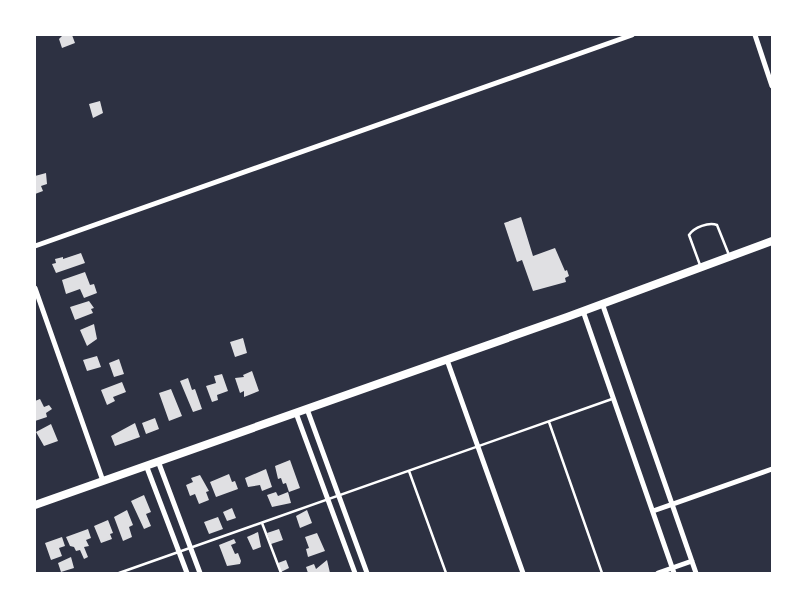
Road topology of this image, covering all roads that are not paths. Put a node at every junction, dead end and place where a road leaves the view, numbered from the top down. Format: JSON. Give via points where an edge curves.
{"nodes":[{"id":1,"x":632,"y":35,"type":"edge"},
{"id":2,"x":755,"y":35,"type":"edge"},
{"id":3,"x":772,"y":86,"type":"edge"},
{"id":4,"x":772,"y":241,"type":"edge"},
{"id":5,"x":35,"y":246,"type":"edge"},
{"id":6,"x":730,"y":256,"type":"junction"},
{"id":7,"x":700,"y":266,"type":"junction"},
{"id":8,"x":35,"y":288,"type":"edge"},
{"id":9,"x":602,"y":303,"type":"junction"},
{"id":10,"x":583,"y":311,"type":"junction"},
{"id":11,"x":447,"y":360,"type":"junction"},
{"id":12,"x":614,"y":399,"type":"junction"},
{"id":13,"x":307,"y":409,"type":"junction"},
{"id":14,"x":296,"y":413,"type":"junction"},
{"id":15,"x":549,"y":422,"type":"junction"},
{"id":16,"x":477,"y":447,"type":"junction"},
{"id":17,"x":158,"y":461,"type":"junction"},
{"id":18,"x":146,"y":465,"type":"junction"},
{"id":19,"x":772,"y":469,"type":"edge"},
{"id":20,"x":410,"y":471,"type":"junction"},
{"id":21,"x":103,"y":481,"type":"junction"},
{"id":22,"x":338,"y":496,"type":"junction"},
{"id":23,"x":328,"y":500,"type":"junction"},
{"id":24,"x":672,"y":504,"type":"junction"},
{"id":25,"x":35,"y":505,"type":"edge"},
{"id":26,"x":653,"y":511,"type":"junction"},
{"id":27,"x":262,"y":522,"type":"junction"},
{"id":28,"x":190,"y":548,"type":"junction"},
{"id":29,"x":179,"y":552,"type":"junction"},
{"id":30,"x":692,"y":561,"type":"junction"},
{"id":31,"x":673,"y":570,"type":"edge"},
{"id":32,"x":119,"y":573,"type":"edge"},
{"id":33,"x":187,"y":573,"type":"edge"},
{"id":34,"x":200,"y":573,"type":"edge"},
{"id":35,"x":280,"y":573,"type":"edge"},
{"id":36,"x":355,"y":573,"type":"edge"},
{"id":37,"x":367,"y":573,"type":"edge"},
{"id":38,"x":446,"y":573,"type":"edge"},
{"id":39,"x":523,"y":573,"type":"edge"},
{"id":40,"x":602,"y":573,"type":"edge"},
{"id":41,"x":658,"y":573,"type":"edge"},
{"id":42,"x":696,"y":573,"type":"edge"}],
"edges":[{"from":1,"to":5,"type":"street"},
{"from":2,"to":3,"type":"street"},
{"from":4,"to":6,"type":"main road"},
{"from":6,"to":7,"type":"main road"},
{"from":6,"to":7,"type":"lane","via":[[718,225],[713,223],[697,228],[688,235]]},
{"from":7,"to":9,"type":"main road"},
{"from":8,"to":21,"type":"street"},
{"from":9,"to":10,"type":"main road"},
{"from":9,"to":24,"type":"street"},
{"from":10,"to":11,"type":"main road"},
{"from":10,"to":12,"type":"street"},
{"from":11,"to":13,"type":"main road"},
{"from":11,"to":16,"type":"street"},
{"from":12,"to":15,"type":"lane"},
{"from":12,"to":26,"type":"street"},
{"from":13,"to":14,"type":"main road"},
{"from":13,"to":22,"type":"street"},
{"from":14,"to":17,"type":"main road"},
{"from":14,"to":23,"type":"street"},
{"from":15,"to":16,"type":"lane"},
{"from":15,"to":40,"type":"lane"},
{"from":16,"to":20,"type":"lane"},
{"from":16,"to":39,"type":"street"},
{"from":17,"to":18,"type":"main road"},
{"from":17,"to":28,"type":"street"},
{"from":18,"to":21,"type":"main road"},
{"from":18,"to":29,"type":"street"},
{"from":19,"to":24,"type":"street"},
{"from":20,"to":22,"type":"lane"},
{"from":20,"to":38,"type":"lane"},
{"from":21,"to":25,"type":"main road"},
{"from":22,"to":23,"type":"lane"},
{"from":22,"to":37,"type":"street"},
{"from":23,"to":27,"type":"lane"},
{"from":23,"to":36,"type":"street"},
{"from":24,"to":26,"type":"street"},
{"from":24,"to":30,"type":"street"},
{"from":26,"to":31,"type":"street"},
{"from":27,"to":28,"type":"lane"},
{"from":27,"to":35,"type":"lane"},
{"from":28,"to":29,"type":"lane"},
{"from":28,"to":34,"type":"street"},
{"from":29,"to":32,"type":"lane"},
{"from":29,"to":33,"type":"street"},
{"from":30,"to":31,"type":"street"},
{"from":30,"to":42,"type":"street"},
{"from":31,"to":41,"type":"street"}]}
